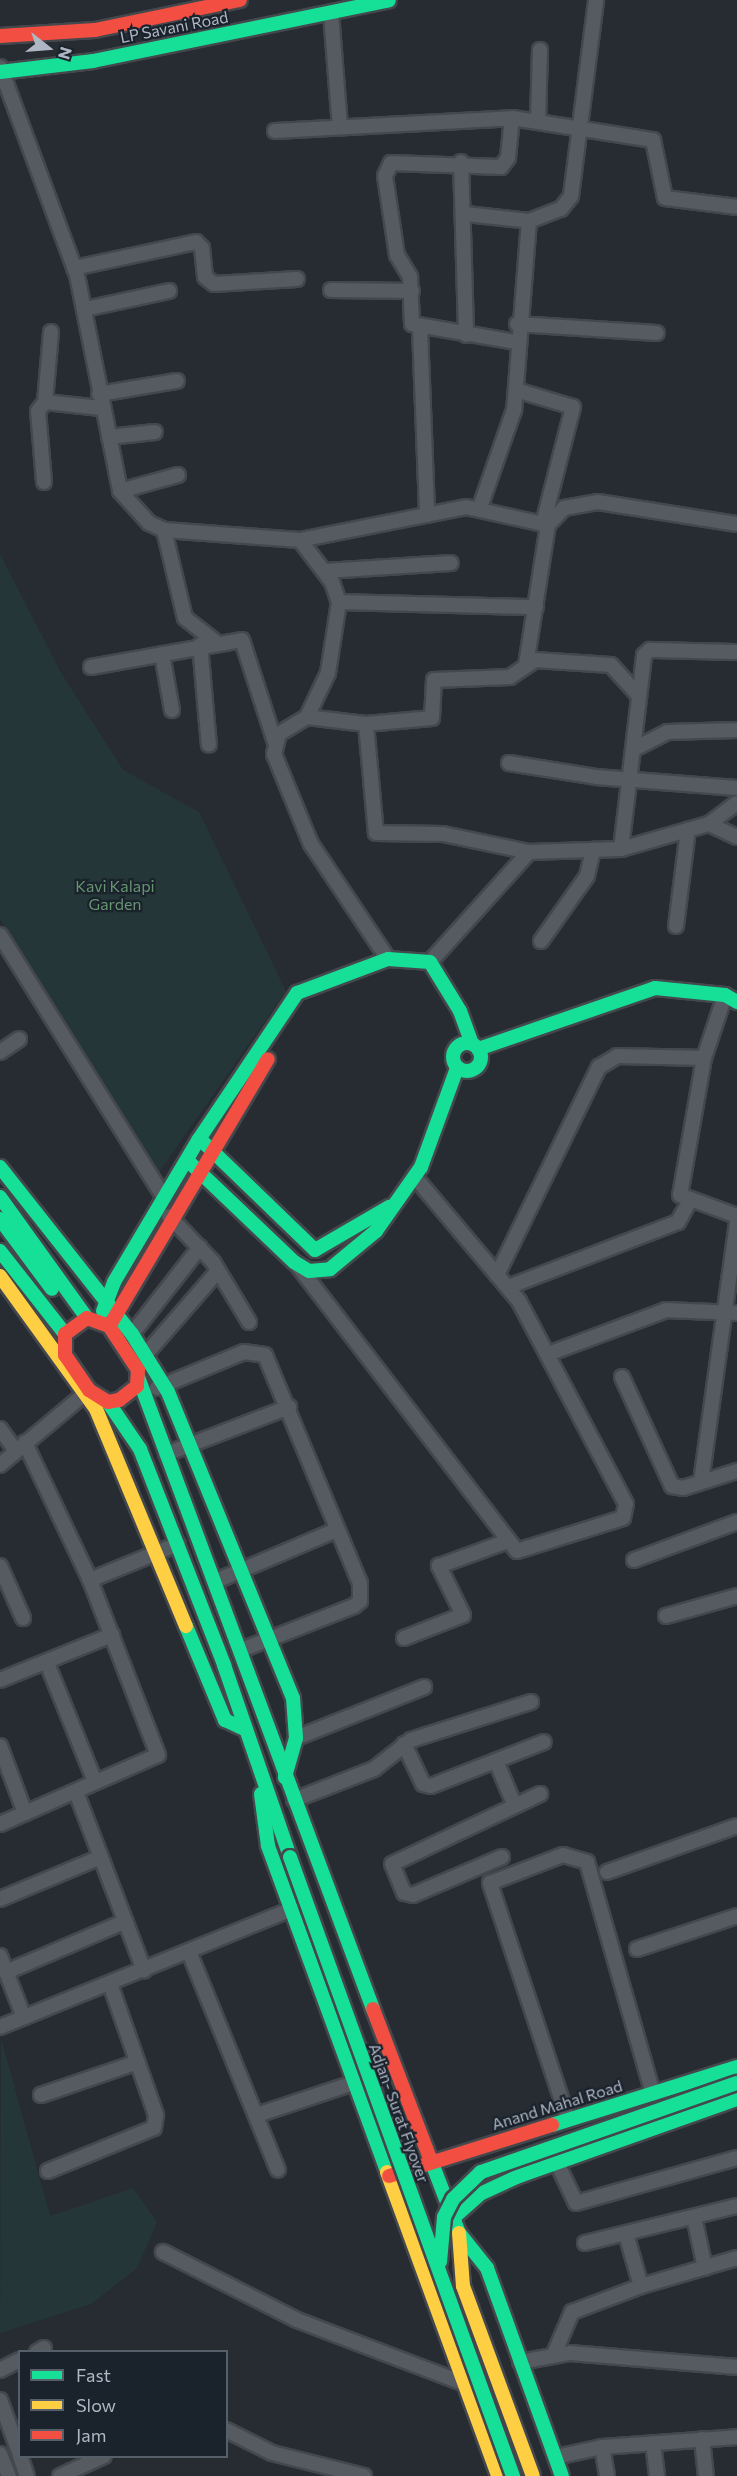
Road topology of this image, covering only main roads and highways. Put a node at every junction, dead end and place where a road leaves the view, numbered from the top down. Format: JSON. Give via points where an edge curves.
{"nodes":[{"id":1,"x":240,"y":0,"type":"edge"},
{"id":2,"x":389,"y":0,"type":"edge"},
{"id":3,"x":187,"y":6,"type":"edge"},
{"id":4,"x":0,"y":36,"type":"edge"},
{"id":5,"x":1,"y":70,"type":"edge"},
{"id":6,"x":312,"y":985,"type":"junction"},
{"id":7,"x":731,"y":998,"type":"edge"},
{"id":8,"x":473,"y":1049,"type":"junction"},
{"id":9,"x":457,"y":1068,"type":"junction"},
{"id":10,"x":199,"y":1139,"type":"junction"},
{"id":11,"x":211,"y":1150,"type":"junction"},
{"id":12,"x":192,"y":1165,"type":"junction"},
{"id":13,"x":0,"y":1167,"type":"edge"},
{"id":14,"x":0,"y":1197,"type":"edge"},
{"id":15,"x":389,"y":1208,"type":"junction"},
{"id":16,"x":0,"y":1219,"type":"edge"},
{"id":17,"x":0,"y":1237,"type":"edge"},
{"id":18,"x":0,"y":1251,"type":"edge"},
{"id":19,"x":0,"y":1276,"type":"edge"},
{"id":20,"x":105,"y":1303,"type":"junction"},
{"id":21,"x":98,"y":1317,"type":"junction"},
{"id":22,"x":63,"y":1332,"type":"junction"},
{"id":23,"x":138,"y":1377,"type":"junction"},
{"id":24,"x":87,"y":1392,"type":"junction"},
{"id":25,"x":108,"y":1402,"type":"junction"},
{"id":26,"x":147,"y":1466,"type":"junction"},
{"id":27,"x":126,"y":1474,"type":"junction"},
{"id":28,"x":246,"y":1730,"type":"junction"},
{"id":29,"x":256,"y":1760,"type":"junction"},
{"id":30,"x":285,"y":1777,"type":"junction"},
{"id":31,"x":737,"y":2067,"type":"edge"},
{"id":32,"x":737,"y":2083,"type":"edge"},
{"id":33,"x":737,"y":2099,"type":"edge"},
{"id":34,"x":433,"y":2163,"type":"junction"},
{"id":35,"x":387,"y":2176,"type":"junction"},
{"id":36,"x":457,"y":2226,"type":"junction"},
{"id":37,"x":413,"y":2244,"type":"junction"},
{"id":38,"x":442,"y":2282,"type":"junction"},
{"id":39,"x":498,"y":2476,"type":"edge"},
{"id":40,"x":513,"y":2476,"type":"edge"},
{"id":41,"x":533,"y":2476,"type":"edge"},
{"id":42,"x":562,"y":2476,"type":"edge"}],
"edges":[{"from":1,"to":3,"type":"main road","name":"LP Savani Road"},
{"from":2,"to":5,"type":"main road","name":"LP Savani Road","via":[[93,61]]},
{"from":3,"to":4,"type":"main road","name":"LP Savani Road","via":[[95,30]]},
{"from":6,"to":8,"type":"main road","via":[[388,959],[430,962]]},
{"from":6,"to":10,"type":"main road","via":[[292,999]]},
{"from":6,"to":11,"type":"main road"},
{"from":7,"to":8,"type":"main road","via":[[655,988],[538,1032]]},
{"from":8,"to":9,"type":"main road","via":[[453,1055]]},
{"from":8,"to":9,"type":"main road","via":[[470,1072]]},
{"from":9,"to":15,"type":"main road","via":[[432,1144]]},
{"from":10,"to":11,"type":"main road"},
{"from":10,"to":12,"type":"main road"},
{"from":11,"to":12,"type":"main road"},
{"from":11,"to":15,"type":"main road","via":[[315,1250]]},
{"from":12,"to":15,"type":"main road","via":[[309,1271],[330,1269],[376,1231]]},
{"from":12,"to":20,"type":"main road","via":[[164,1197]]},
{"from":12,"to":21,"type":"main road","via":[[169,1216]]},
{"from":13,"to":20,"type":"main road"},
{"from":14,"to":21,"type":"main road"},
{"from":16,"to":21,"type":"main road","via":[[56,1294]]},
{"from":17,"to":22,"type":"main road","via":[[47,1300]]},
{"from":18,"to":22,"type":"main road"},
{"from":19,"to":24,"type":"main road"},
{"from":20,"to":21,"type":"main road"},
{"from":21,"to":22,"type":"main road"},
{"from":21,"to":23,"type":"main road"},
{"from":21,"to":30,"type":"main road","via":[[132,1334],[164,1384],[192,1444],[293,1698],[296,1738]]},
{"from":22,"to":24,"type":"main road","via":[[65,1355]]},
{"from":23,"to":25,"type":"main road","via":[[129,1394]]},
{"from":23,"to":30,"type":"main road"},
{"from":24,"to":25,"type":"main road"},
{"from":24,"to":27,"type":"main road"},
{"from":25,"to":26,"type":"main road"},
{"from":26,"to":27,"type":"main road"},
{"from":26,"to":28,"type":"main road"},
{"from":27,"to":28,"type":"main road","via":[[225,1720]]},
{"from":28,"to":29,"type":"main road"},
{"from":29,"to":35,"type":"main road","via":[[268,1846]]},
{"from":29,"to":38,"type":"main road","name":"Adjan- Surat Flyover","bridge":true},
{"from":30,"to":34,"type":"main road"},
{"from":31,"to":34,"type":"main road","name":"Anand Mahal Road"},
{"from":32,"to":38,"type":"main road","bridge":true,"via":[[481,2172],[453,2199],[444,2217],[438,2244]]},
{"from":33,"to":36,"type":"main road","via":[[480,2194]]},
{"from":34,"to":35,"type":"main road","name":"Anand Mahal Road"},
{"from":34,"to":36,"type":"main road"},
{"from":35,"to":37,"type":"main road"},
{"from":36,"to":37,"type":"main road"},
{"from":36,"to":41,"type":"main road","via":[[463,2286]]},
{"from":36,"to":42,"type":"main road","via":[[487,2268]]},
{"from":37,"to":39,"type":"main road"},
{"from":38,"to":40,"type":"main road","name":"Adjan- Surat Flyover","bridge":true}]}
